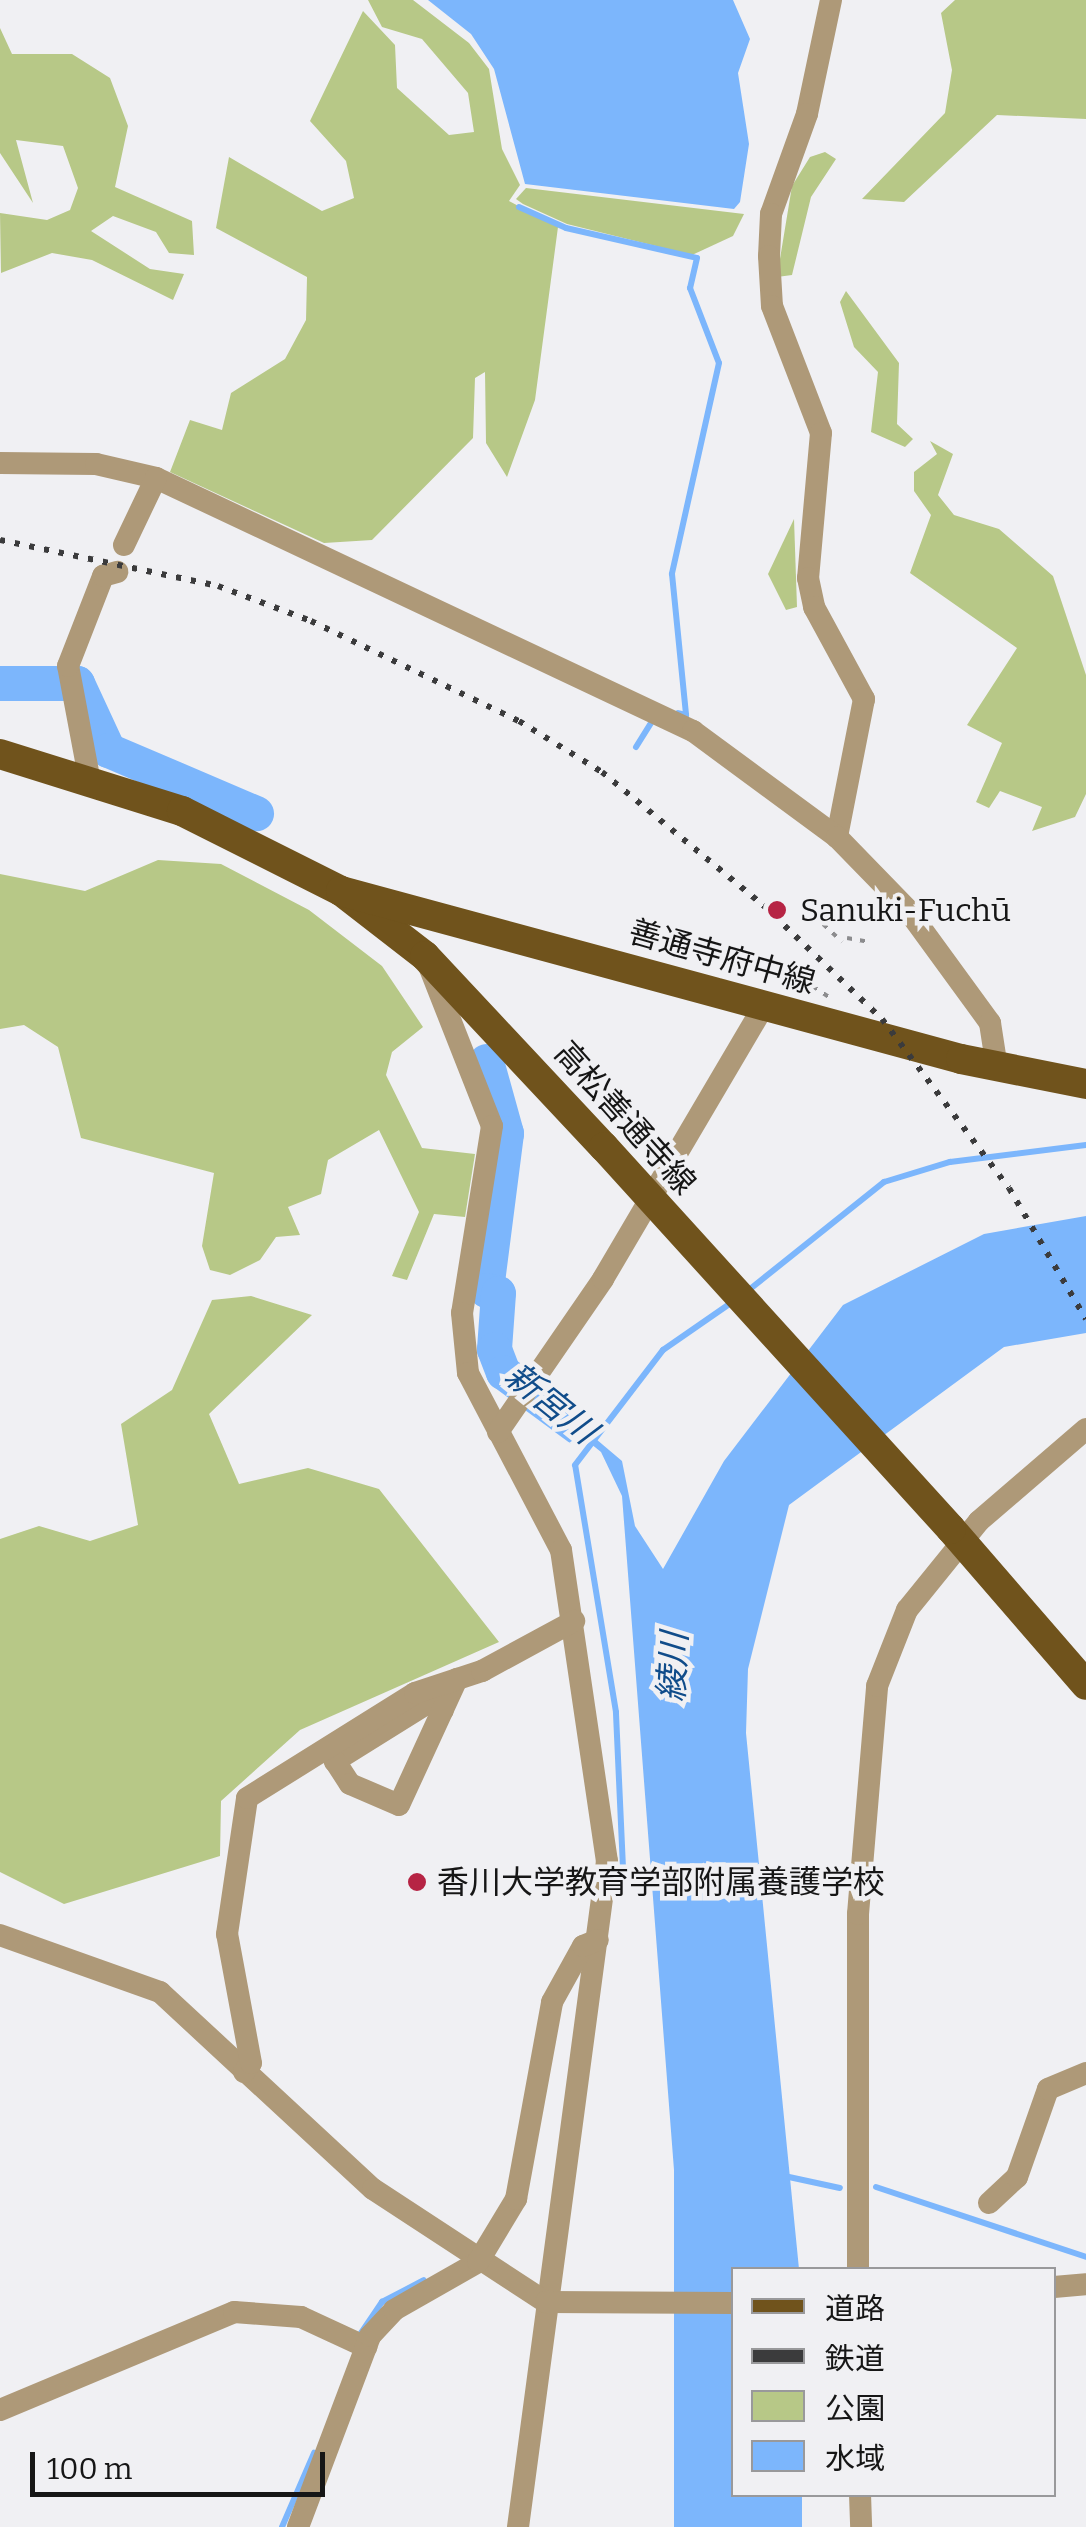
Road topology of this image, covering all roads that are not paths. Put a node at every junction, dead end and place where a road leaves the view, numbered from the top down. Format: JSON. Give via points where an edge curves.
{"nodes":[{"id":1,"x":831,"y":0,"type":"edge"},
{"id":2,"x":0,"y":463,"type":"edge"},
{"id":3,"x":156,"y":478,"type":"junction"},
{"id":4,"x":124,"y":545,"type":"dead end"},
{"id":5,"x":117,"y":572,"type":"dead end"},
{"id":6,"x":0,"y":754,"type":"edge"},
{"id":7,"x":90,"y":782,"type":"junction"},
{"id":8,"x":837,"y":837,"type":"junction"},
{"id":9,"x":341,"y":891,"type":"junction"},
{"id":10,"x":446,"y":913,"type":"junction"},
{"id":11,"x":425,"y":956,"type":"junction"},
{"id":12,"x":763,"y":1008,"type":"junction"},
{"id":13,"x":996,"y":1068,"type":"junction"},
{"id":14,"x":1086,"y":1084,"type":"edge"},
{"id":15,"x":1086,"y":1429,"type":"edge"},
{"id":16,"x":498,"y":1432,"type":"junction"},
{"id":17,"x":956,"y":1536,"type":"junction"},
{"id":18,"x":574,"y":1621,"type":"junction"},
{"id":19,"x":458,"y":1680,"type":"junction"},
{"id":20,"x":1086,"y":1685,"type":"edge"},
{"id":21,"x":443,"y":1710,"type":"junction"},
{"id":22,"x":3,"y":1938,"type":"edge"},
{"id":23,"x":598,"y":1940,"type":"junction"},
{"id":24,"x":244,"y":2072,"type":"junction"},
{"id":25,"x":1086,"y":2072,"type":"edge"},
{"id":26,"x":989,"y":2203,"type":"dead end"},
{"id":27,"x":478,"y":2262,"type":"junction"},
{"id":28,"x":858,"y":2267,"type":"edge"},
{"id":29,"x":1086,"y":2284,"type":"edge"},
{"id":30,"x":1056,"y":2288,"type":"edge"},
{"id":31,"x":546,"y":2302,"type":"junction"},
{"id":32,"x":731,"y":2303,"type":"edge"},
{"id":33,"x":358,"y":2344,"type":"junction"},
{"id":34,"x":0,"y":2410,"type":"edge"},
{"id":35,"x":860,"y":2497,"type":"edge"},
{"id":36,"x":298,"y":2527,"type":"edge"},
{"id":37,"x":518,"y":2527,"type":"edge"},
{"id":38,"x":861,"y":2527,"type":"edge"}],
"edges":[{"from":1,"to":8,"type":"street","via":[[807,114],[771,214],[769,256],[772,306],[821,432],[814,607],[864,699]]},
{"from":2,"to":3,"type":"street","via":[[96,464]]},
{"from":3,"to":4,"type":"street"},
{"from":3,"to":8,"type":"street","via":[[693,731]]},
{"from":5,"to":7,"type":"street","via":[[103,576],[69,683]]},
{"from":6,"to":7,"type":"main road","name":"高松善通寺線"},
{"from":7,"to":9,"type":"main road","name":"高松善通寺線","via":[[269,849]]},
{"from":8,"to":13,"type":"street","via":[[966,983],[990,1023]]},
{"from":9,"to":10,"type":"main road","name":"善通寺府中線"},
{"from":9,"to":11,"type":"main road","name":"高松善通寺線"},
{"from":10,"to":11,"type":"main road","via":[[430,923]]},
{"from":10,"to":12,"type":"main road","name":"善通寺府中線"},
{"from":11,"to":16,"type":"street","via":[[492,1126],[462,1314],[474,1396]]},
{"from":11,"to":17,"type":"main road","name":"高松善通寺線","bridge":true},
{"from":12,"to":13,"type":"main road","name":"善通寺府中線"},
{"from":12,"to":16,"type":"street"},
{"from":13,"to":14,"type":"main road","name":"善通寺府中線"},
{"from":15,"to":17,"type":"street"},
{"from":16,"to":18,"type":"street","via":[[561,1550]]},
{"from":17,"to":20,"type":"main road","name":"高松善通寺線"},
{"from":17,"to":28,"type":"street","via":[[907,1610],[868,1729]]},
{"from":18,"to":19,"type":"street"},
{"from":18,"to":23,"type":"street","via":[[607,1861]]},
{"from":19,"to":21,"type":"street"},
{"from":19,"to":24,"type":"street","via":[[402,1700],[247,1798],[227,1934],[251,2063]]},
{"from":21,"to":21,"type":"street","via":[[428,1703],[335,1761],[350,1784],[399,1805]]},
{"from":22,"to":24,"type":"street","via":[[160,1992]]},
{"from":23,"to":27,"type":"street","via":[[583,1946],[552,2002],[516,2199]]},
{"from":23,"to":31,"type":"street"},
{"from":24,"to":27,"type":"street","via":[[373,2189]]},
{"from":25,"to":26,"type":"street","via":[[1048,2089],[1017,2178]]},
{"from":27,"to":31,"type":"street"},
{"from":27,"to":33,"type":"street","via":[[394,2310]]},
{"from":29,"to":30,"type":"street"},
{"from":31,"to":32,"type":"street","via":[[621,2308]]},
{"from":31,"to":37,"type":"street"},
{"from":33,"to":34,"type":"street","via":[[301,2317],[234,2312]]},
{"from":33,"to":36,"type":"street"},
{"from":35,"to":38,"type":"street"}]}
